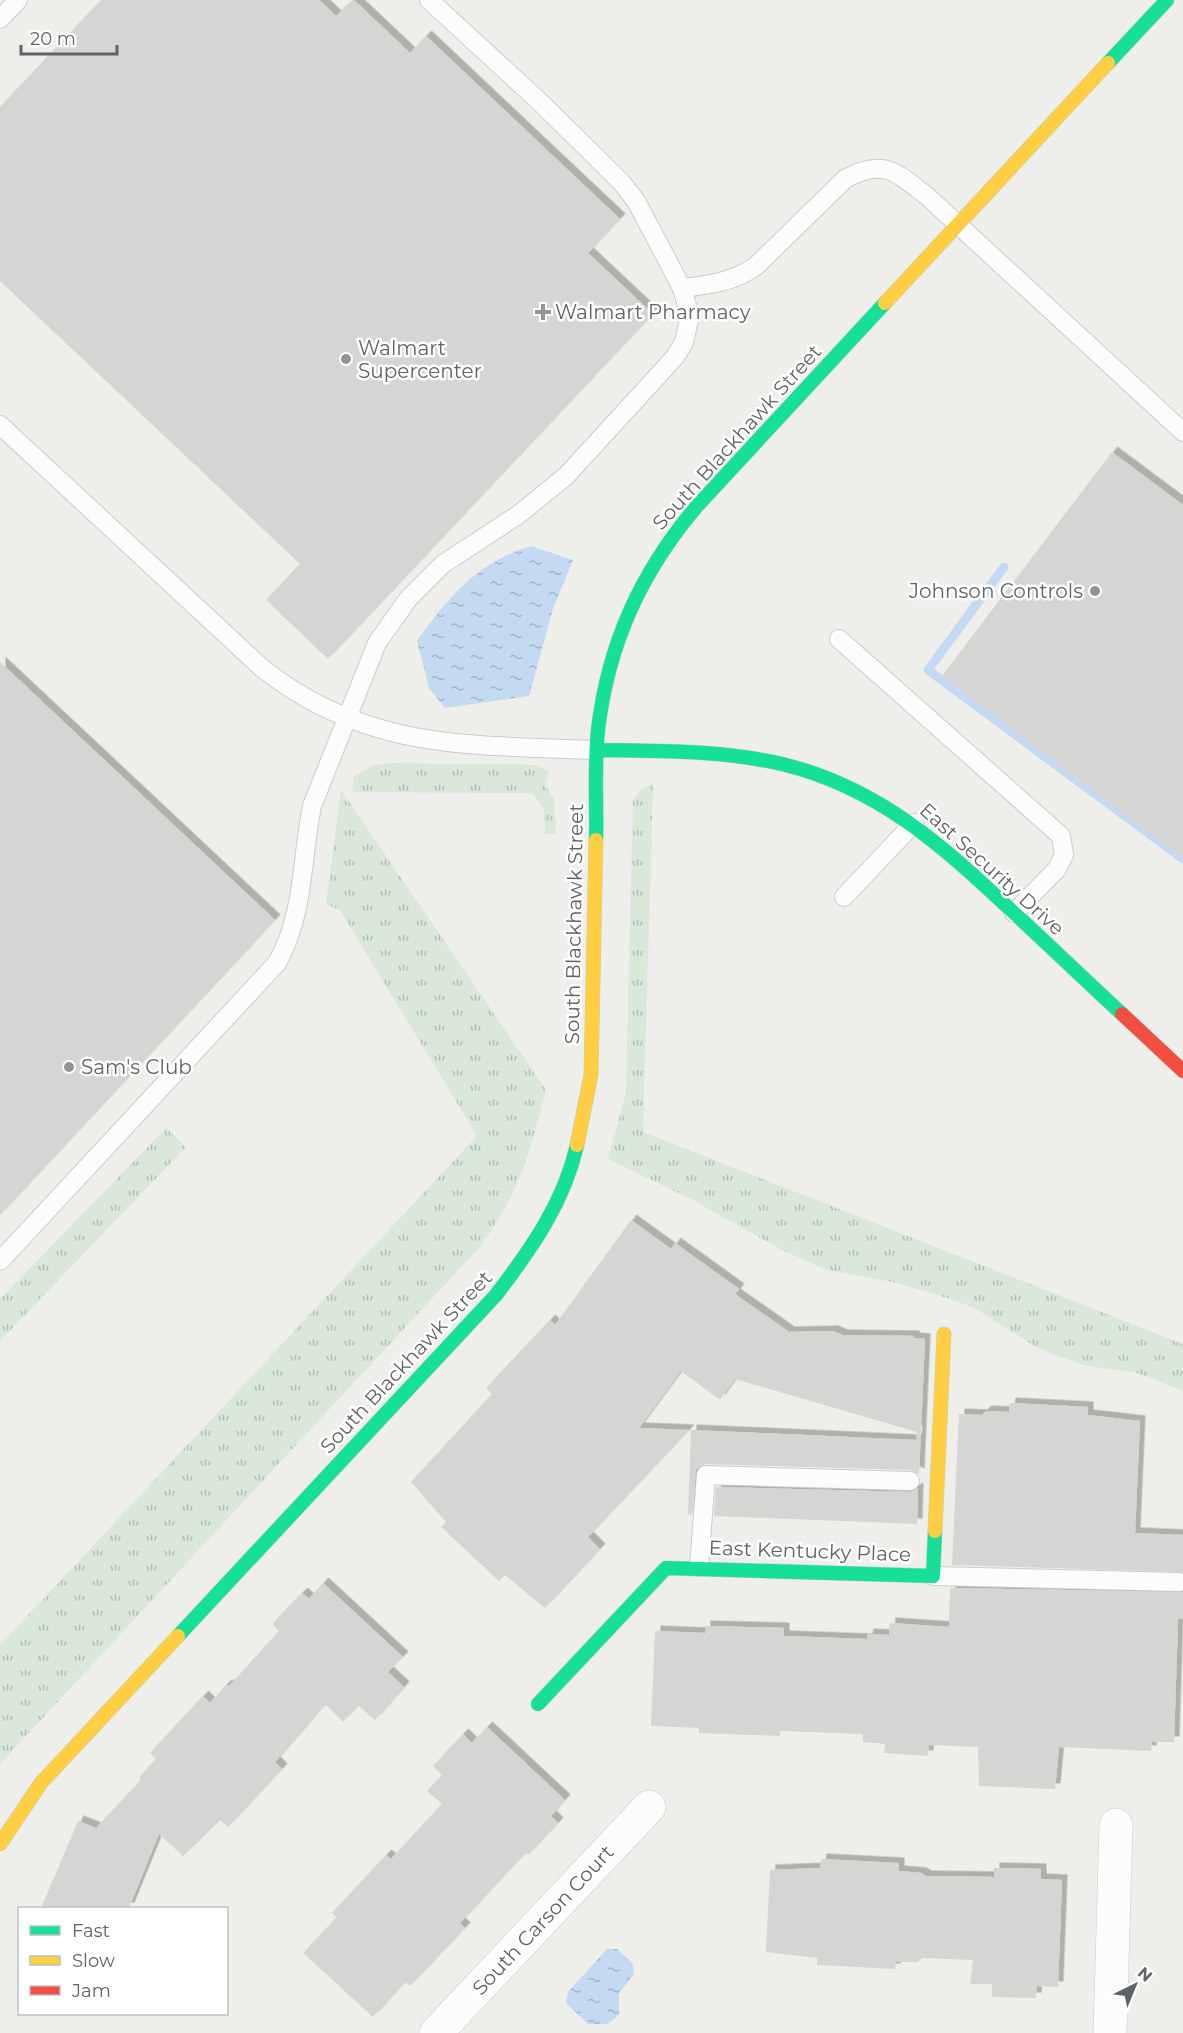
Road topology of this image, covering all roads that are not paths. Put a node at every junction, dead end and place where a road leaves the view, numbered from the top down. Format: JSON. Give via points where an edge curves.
{"nodes":[{"id":1,"x":18,"y":0,"type":"edge"},
{"id":2,"x":429,"y":0,"type":"edge"},
{"id":3,"x":1167,"y":0,"type":"edge"},
{"id":4,"x":0,"y":19,"type":"edge"},
{"id":5,"x":957,"y":226,"type":"junction"},
{"id":6,"x":682,"y":288,"type":"junction"},
{"id":7,"x":0,"y":425,"type":"edge"},
{"id":8,"x":1183,"y":432,"type":"edge"},
{"id":9,"x":838,"y":639,"type":"dead end"},
{"id":10,"x":346,"y":718,"type":"junction"},
{"id":11,"x":597,"y":750,"type":"junction"},
{"id":12,"x":914,"y":823,"type":"junction"},
{"id":13,"x":844,"y":897,"type":"dead end"},
{"id":14,"x":1014,"y":913,"type":"junction"},
{"id":15,"x":1183,"y":1071,"type":"edge"},
{"id":16,"x":0,"y":1261,"type":"edge"},
{"id":17,"x":944,"y":1334,"type":"dead end"},
{"id":18,"x":910,"y":1481,"type":"dead end"},
{"id":19,"x":699,"y":1566,"type":"junction"},
{"id":20,"x":933,"y":1576,"type":"junction"},
{"id":21,"x":1179,"y":1582,"type":"dead end"},
{"id":22,"x":538,"y":1704,"type":"dead end"},
{"id":23,"x":650,"y":1807,"type":"dead end"},
{"id":24,"x":1116,"y":1825,"type":"dead end"},
{"id":25,"x":0,"y":1844,"type":"edge"},
{"id":26,"x":436,"y":2033,"type":"edge"},
{"id":27,"x":1110,"y":2033,"type":"edge"}],
"edges":[{"from":1,"to":4,"type":"lane"},
{"from":2,"to":6,"type":"lane","via":[[622,183],[636,201]]},
{"from":3,"to":5,"type":"street","name":"South Blackhawk Street"},
{"from":5,"to":6,"type":"lane","via":[[909,180],[877,167],[861,170],[830,191],[771,252],[741,276]]},
{"from":5,"to":8,"type":"lane"},
{"from":5,"to":11,"type":"street","name":"South Blackhawk Street","via":[[697,506],[660,553],[631,605],[611,658]]},
{"from":6,"to":10,"type":"lane","via":[[688,303],[689,328],[675,357],[545,495],[459,551],[408,599],[377,643]]},
{"from":7,"to":10,"type":"lane","via":[[262,668],[296,694]]},
{"from":9,"to":14,"type":"lane","via":[[1060,836],[1064,855],[1057,869]]},
{"from":10,"to":11,"type":"lane","via":[[391,733],[448,744]]},
{"from":10,"to":16,"type":"lane","via":[[312,806],[299,906],[277,963]]},
{"from":11,"to":12,"type":"street","name":"East Security Drive","via":[[706,752],[767,759],[850,786]]},
{"from":11,"to":25,"type":"street","name":"South Blackhawk Street","via":[[591,1075],[575,1154],[544,1227],[496,1295],[41,1783]]},
{"from":12,"to":13,"type":"lane"},
{"from":12,"to":14,"type":"street","name":"East Security Drive"},
{"from":14,"to":15,"type":"street","name":"East Security Drive"},
{"from":17,"to":20,"type":"street","name":"East Kentucky Place"},
{"from":18,"to":19,"type":"lane","via":[[706,1475]]},
{"from":19,"to":20,"type":"street","name":"East Kentucky Place"},
{"from":19,"to":22,"type":"street","name":"East Kentucky Place","via":[[666,1568]]},
{"from":20,"to":21,"type":"lane"},
{"from":23,"to":26,"type":"street","name":"South Carson Court"},
{"from":24,"to":27,"type":"street"}]}
